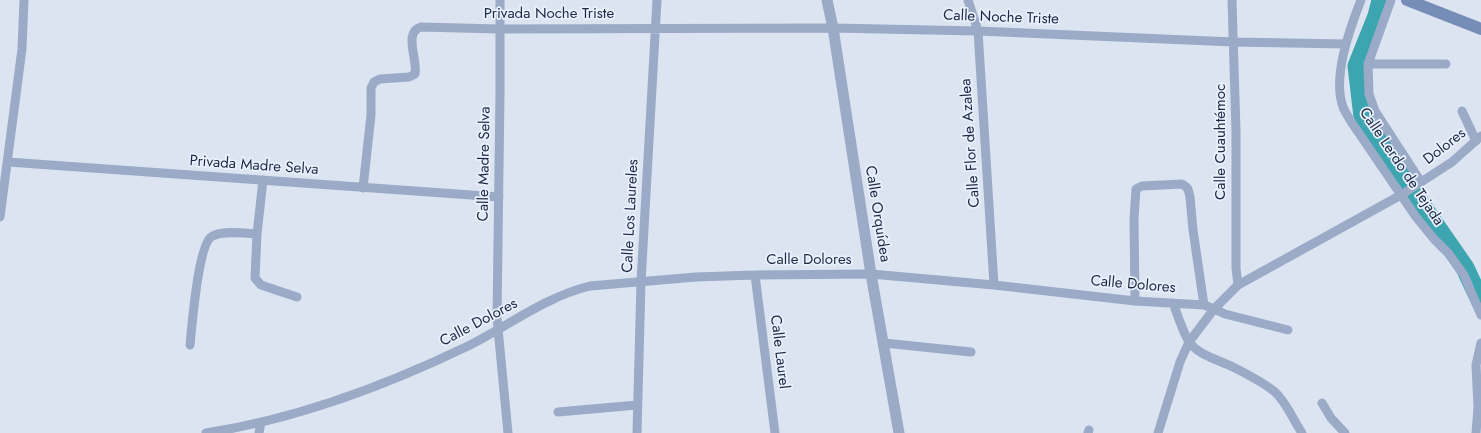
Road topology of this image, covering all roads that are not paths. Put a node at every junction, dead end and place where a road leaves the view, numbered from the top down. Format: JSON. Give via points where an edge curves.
{"nodes":[{"id":1,"x":24,"y":0,"type":"edge"},
{"id":2,"x":500,"y":0,"type":"edge"},
{"id":3,"x":657,"y":0,"type":"edge"},
{"id":4,"x":827,"y":0,"type":"edge"},
{"id":5,"x":968,"y":0,"type":"edge"},
{"id":6,"x":1232,"y":0,"type":"edge"},
{"id":7,"x":1361,"y":0,"type":"edge"},
{"id":8,"x":1391,"y":0,"type":"edge"},
{"id":9,"x":1407,"y":0,"type":"edge"},
{"id":10,"x":1432,"y":5,"type":"edge"},
{"id":11,"x":655,"y":28,"type":"junction"},
{"id":12,"x":833,"y":28,"type":"junction"},
{"id":13,"x":499,"y":29,"type":"junction"},
{"id":14,"x":1481,"y":29,"type":"edge"},
{"id":15,"x":978,"y":31,"type":"junction"},
{"id":16,"x":1233,"y":42,"type":"junction"},
{"id":17,"x":1346,"y":44,"type":"junction"},
{"id":18,"x":1368,"y":64,"type":"junction"},
{"id":19,"x":1446,"y":64,"type":"dead end"},
{"id":20,"x":1462,"y":111,"type":"dead end"},
{"id":21,"x":1478,"y":139,"type":"edge"},
{"id":22,"x":8,"y":162,"type":"junction"},
{"id":23,"x":263,"y":180,"type":"junction"},
{"id":24,"x":1418,"y":184,"type":"junction"},
{"id":25,"x":363,"y":188,"type":"junction"},
{"id":26,"x":1404,"y":193,"type":"junction"},
{"id":27,"x":499,"y":197,"type":"junction"},
{"id":28,"x":0,"y":217,"type":"edge"},
{"id":29,"x":257,"y":234,"type":"junction"},
{"id":30,"x":871,"y":274,"type":"junction"},
{"id":31,"x":755,"y":275,"type":"junction"},
{"id":32,"x":641,"y":282,"type":"junction"},
{"id":33,"x":994,"y":285,"type":"junction"},
{"id":34,"x":1238,"y":285,"type":"junction"},
{"id":35,"x":297,"y":297,"type":"dead end"},
{"id":36,"x":1136,"y":301,"type":"junction"},
{"id":37,"x":1173,"y":303,"type":"junction"},
{"id":38,"x":1204,"y":306,"type":"junction"},
{"id":39,"x":1214,"y":309,"type":"junction"},
{"id":40,"x":1481,"y":315,"type":"edge"},
{"id":41,"x":499,"y":329,"type":"junction"},
{"id":42,"x":1288,"y":330,"type":"dead end"},
{"id":43,"x":1189,"y":342,"type":"junction"},
{"id":44,"x":884,"y":343,"type":"junction"},
{"id":45,"x":1481,"y":343,"type":"edge"},
{"id":46,"x":190,"y":345,"type":"dead end"},
{"id":47,"x":971,"y":352,"type":"dead end"},
{"id":48,"x":1322,"y":403,"type":"dead end"},
{"id":49,"x":637,"y":405,"type":"junction"},
{"id":50,"x":558,"y":412,"type":"dead end"},
{"id":51,"x":261,"y":422,"type":"junction"},
{"id":52,"x":206,"y":433,"type":"edge"},
{"id":53,"x":259,"y":433,"type":"edge"},
{"id":54,"x":508,"y":433,"type":"edge"},
{"id":55,"x":637,"y":433,"type":"edge"},
{"id":56,"x":775,"y":433,"type":"edge"},
{"id":57,"x":900,"y":433,"type":"edge"},
{"id":58,"x":1158,"y":433,"type":"edge"},
{"id":59,"x":1302,"y":433,"type":"edge"},
{"id":60,"x":1346,"y":433,"type":"edge"},
{"id":61,"x":1476,"y":433,"type":"edge"}],
"edges":[{"from":1,"to":22,"type":"street","via":[[22,49]]},
{"from":2,"to":13,"type":"street","name":"Calle Madre Selva"},
{"from":3,"to":11,"type":"street","name":"Calle Los Laureles"},
{"from":4,"to":12,"type":"street","name":"Calle Orquídea"},
{"from":5,"to":15,"type":"street","name":"Calle Flor de Azalea"},
{"from":6,"to":16,"type":"street","name":"Calle Cuauhtémoc"},
{"from":7,"to":17,"type":"street","name":"Calle Lerdo de Tejada"},
{"from":8,"to":18,"type":"street"},
{"from":9,"to":10,"type":"main road"},
{"from":10,"to":14,"type":"main road"},
{"from":11,"to":12,"type":"street","name":"Calle Noche Triste"},
{"from":11,"to":13,"type":"street","name":"Privada Noche Triste"},
{"from":11,"to":32,"type":"street","name":"Calle Los Laureles"},
{"from":12,"to":15,"type":"street","name":"Calle Noche Triste"},
{"from":12,"to":30,"type":"street","name":"Calle Orquídea"},
{"from":13,"to":25,"type":"street","name":"Privada Noche Triste","via":[[421,27],[413,31],[415,74],[380,80],[374,82],[371,88],[371,115]]},
{"from":13,"to":27,"type":"street","name":"Calle Madre Selva"},
{"from":15,"to":16,"type":"street","name":"Calle Noche Triste"},
{"from":15,"to":33,"type":"street","name":"Calle Flor de Azalea"},
{"from":16,"to":17,"type":"street","name":"Calle Noche Triste"},
{"from":16,"to":34,"type":"street","name":"Calle Cuauhtémoc"},
{"from":17,"to":26,"type":"street","name":"Calle Lerdo de Tejada","via":[[1339,78],[1343,107]]},
{"from":18,"to":19,"type":"street"},
{"from":18,"to":24,"type":"street","via":[[1369,94],[1375,111]]},
{"from":20,"to":21,"type":"street"},
{"from":21,"to":24,"type":"street","name":"Dolores","via":[[1452,162]]},
{"from":22,"to":23,"type":"street","name":"Privada Madre Selva"},
{"from":22,"to":28,"type":"street"},
{"from":23,"to":25,"type":"street","name":"Privada Madre Selva"},
{"from":23,"to":29,"type":"street"},
{"from":24,"to":26,"type":"street","name":"Dolores"},
{"from":25,"to":27,"type":"street","name":"Privada Madre Selva"},
{"from":26,"to":34,"type":"street"},
{"from":26,"to":40,"type":"street","name":"Calle Lerdo de Tejada","via":[[1416,218],[1449,254],[1464,275]]},
{"from":27,"to":41,"type":"street","name":"Calle Madre Selva","via":[[496,295]]},
{"from":29,"to":35,"type":"street","via":[[255,278],[261,285]]},
{"from":29,"to":46,"type":"street","via":[[219,234],[211,237],[206,244],[201,261]]},
{"from":30,"to":31,"type":"street","name":"Calle Dolores"},
{"from":30,"to":33,"type":"street","name":"Calle Dolores"},
{"from":30,"to":44,"type":"street","name":"Calle Orquídea"},
{"from":31,"to":32,"type":"street","name":"Calle Dolores"},
{"from":31,"to":56,"type":"street","name":"Calle Laurel"},
{"from":32,"to":41,"type":"street","name":"Calle Dolores","via":[[590,286],[574,290],[558,296]]},
{"from":32,"to":49,"type":"street","name":"Calle Los Laureles"},
{"from":33,"to":36,"type":"street","name":"Calle Dolores"},
{"from":34,"to":39,"type":"street"},
{"from":36,"to":37,"type":"street","name":"Calle Dolores"},
{"from":36,"to":38,"type":"street","via":[[1136,189],[1142,186],[1182,184],[1188,189],[1192,206]]},
{"from":37,"to":38,"type":"street","name":"Calle Dolores"},
{"from":37,"to":43,"type":"street"},
{"from":38,"to":39,"type":"street","name":"Calle Dolores"},
{"from":39,"to":42,"type":"street","name":"Calle Dolores"},
{"from":39,"to":43,"type":"street"},
{"from":41,"to":51,"type":"street","name":"Calle Dolores","via":[[462,349],[382,384]]},
{"from":41,"to":54,"type":"street"},
{"from":43,"to":58,"type":"street"},
{"from":43,"to":59,"type":"street","via":[[1208,356],[1233,367],[1276,393],[1285,403]]},
{"from":44,"to":47,"type":"street"},
{"from":44,"to":57,"type":"street","name":"Calle Orquídea"},
{"from":45,"to":61,"type":"street","via":[[1476,365]]},
{"from":48,"to":60,"type":"street","via":[[1331,418]]},
{"from":49,"to":50,"type":"street"},
{"from":49,"to":55,"type":"street","name":"Calle Los Laureles"},
{"from":51,"to":52,"type":"street","name":"Calle Dolores"},
{"from":51,"to":53,"type":"street"}]}
